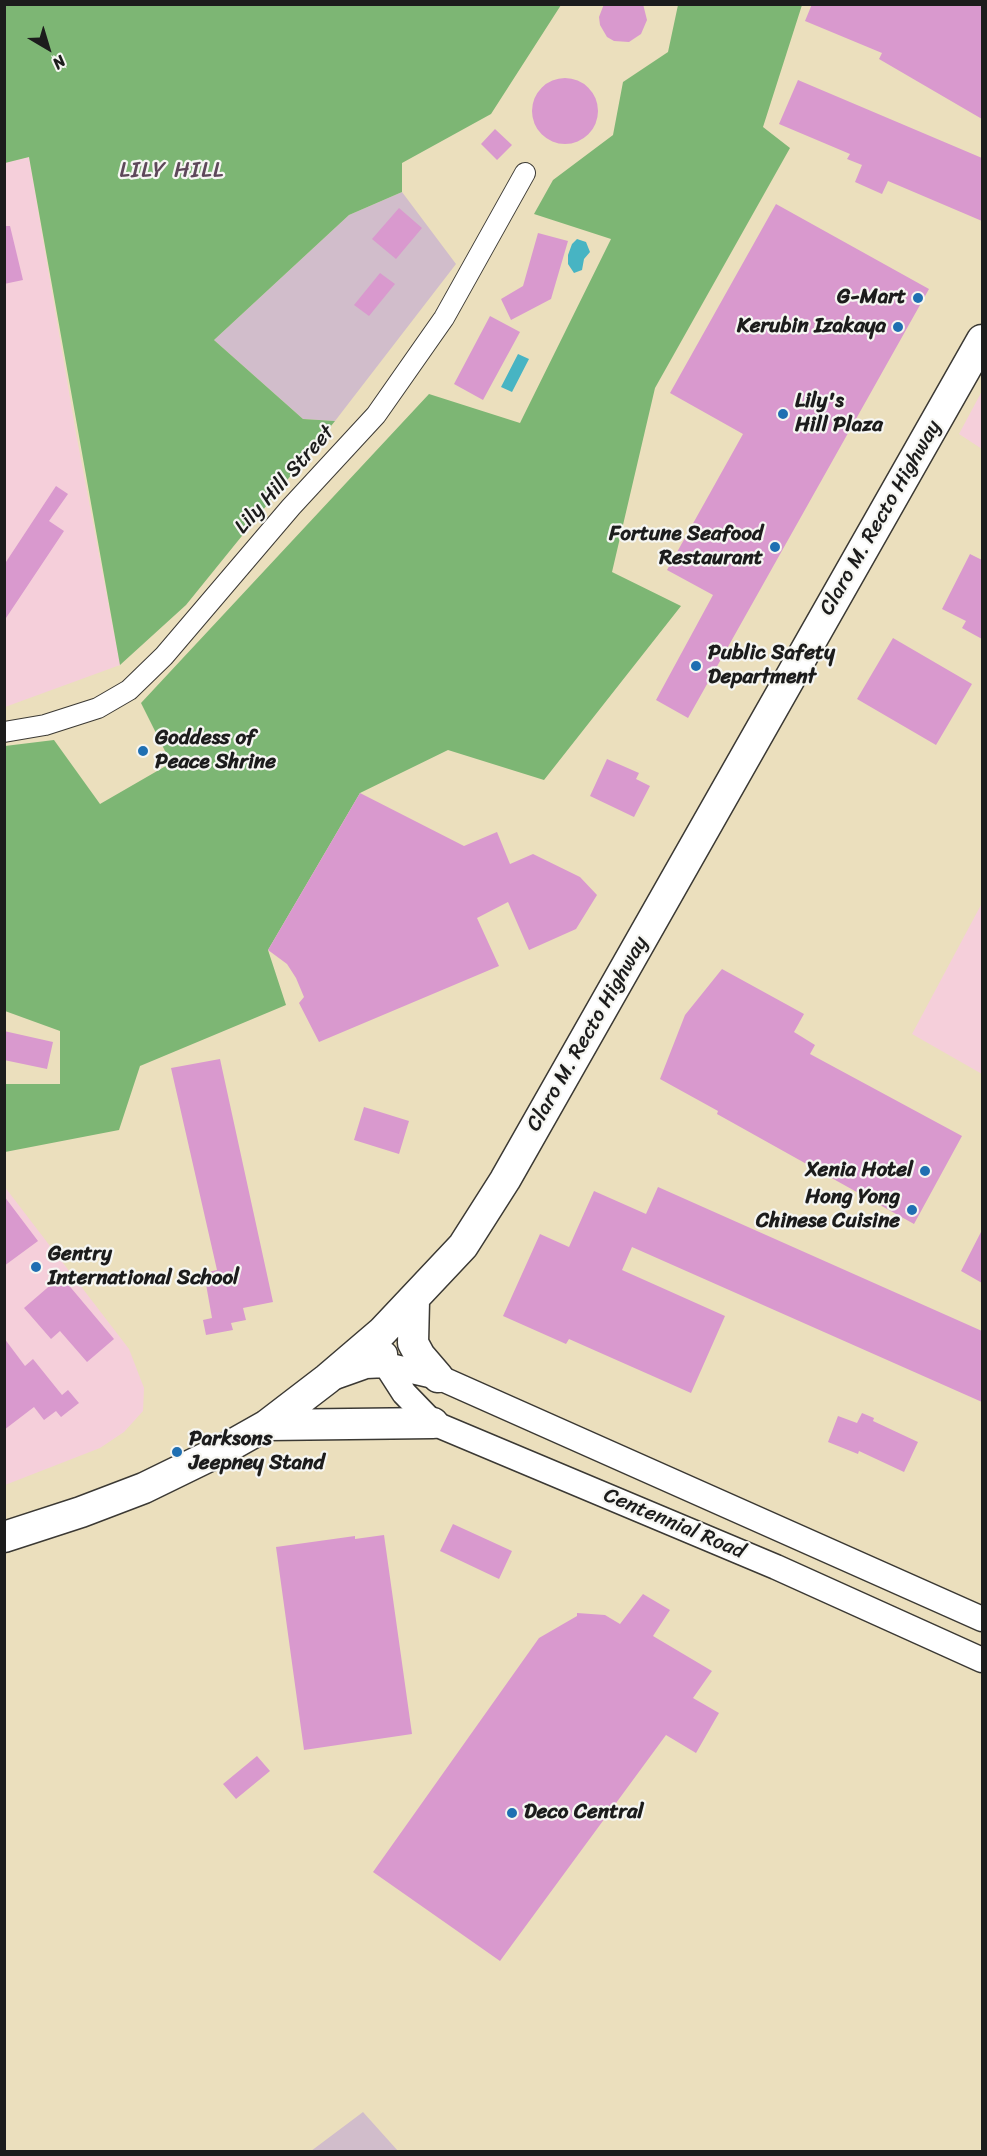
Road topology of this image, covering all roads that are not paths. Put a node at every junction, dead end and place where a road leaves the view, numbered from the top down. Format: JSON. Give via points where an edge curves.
{"nodes":[{"id":1,"x":525,"y":172,"type":"dead end"},
{"id":2,"x":982,"y":340,"type":"edge"},
{"id":3,"x":4,"y":732,"type":"edge"},
{"id":4,"x":414,"y":1301,"type":"junction"},
{"id":5,"x":382,"y":1332,"type":"junction"},
{"id":6,"x":386,"y":1365,"type":"junction"},
{"id":7,"x":438,"y":1377,"type":"junction"},
{"id":8,"x":327,"y":1379,"type":"junction"},
{"id":9,"x":433,"y":1424,"type":"junction"},
{"id":10,"x":267,"y":1425,"type":"junction"},
{"id":11,"x":4,"y":1537,"type":"edge"},
{"id":12,"x":982,"y":1619,"type":"edge"},
{"id":13,"x":982,"y":1660,"type":"edge"}],
"edges":[{"from":1,"to":3,"type":"street","name":"Lily Hill Street","via":[[444,318],[376,414],[164,656],[129,690],[98,708],[45,725]]},
{"from":2,"to":4,"type":"main road","name":"Claro M. Recto Highway","via":[[505,1180],[463,1245]]},
{"from":4,"to":5,"type":"main road","name":"Claro M. Recto Highway"},
{"from":4,"to":7,"type":"main road","via":[[413,1343]]},
{"from":5,"to":6,"type":"street","name":"Centennial Road"},
{"from":5,"to":8,"type":"main road","name":"Claro M. Recto Highway"},
{"from":6,"to":7,"type":"street","name":"Centennial Road"},
{"from":6,"to":8,"type":"street","name":"Centennial Road","via":[[366,1366]]},
{"from":6,"to":9,"type":"street","name":"Centennial Road","via":[[404,1393]]},
{"from":7,"to":12,"type":"street","name":"Centennial Road"},
{"from":8,"to":10,"type":"main road","name":"Claro M. Recto Highway"},
{"from":9,"to":10,"type":"main road"},
{"from":9,"to":13,"type":"street","name":"Centennial Road","via":[[776,1567]]},
{"from":10,"to":11,"type":"main road","name":"Claro M. Recto Highway","via":[[137,1492]]}]}
